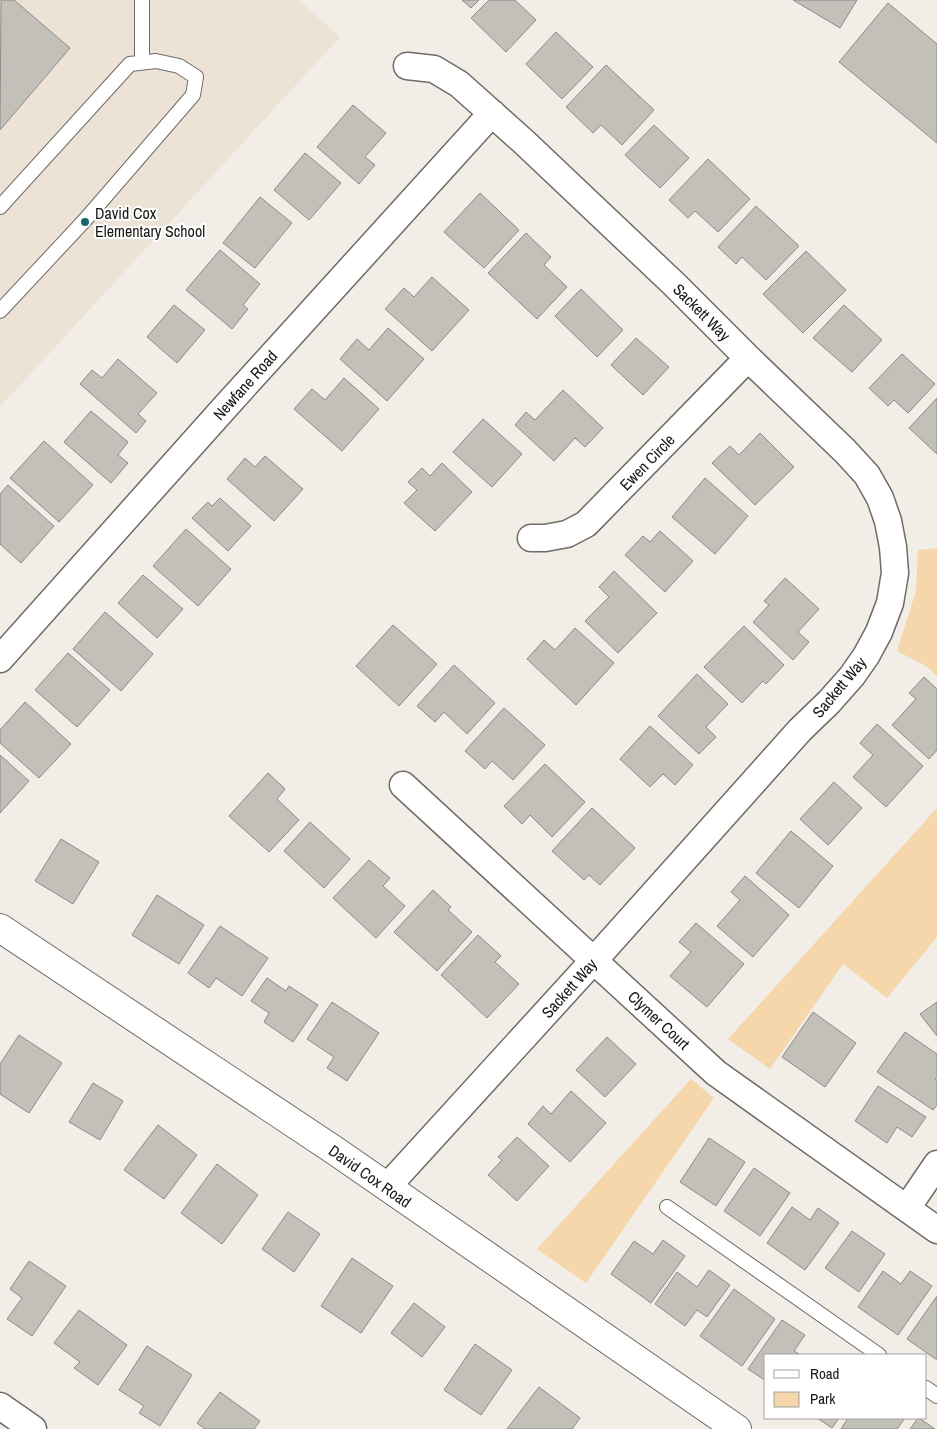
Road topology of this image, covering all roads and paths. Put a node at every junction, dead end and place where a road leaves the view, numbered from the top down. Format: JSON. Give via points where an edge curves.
{"nodes":[{"id":1,"x":142,"y":0,"type":"edge"},
{"id":2,"x":142,"y":62,"type":"junction"},
{"id":3,"x":407,"y":66,"type":"dead end"},
{"id":4,"x":492,"y":114,"type":"junction"},
{"id":5,"x":0,"y":207,"type":"edge"},
{"id":6,"x":0,"y":311,"type":"edge"},
{"id":7,"x":748,"y":358,"type":"junction"},
{"id":8,"x":531,"y":538,"type":"dead end"},
{"id":9,"x":0,"y":658,"type":"edge"},
{"id":10,"x":403,"y":784,"type":"dead end"},
{"id":11,"x":0,"y":928,"type":"edge"},
{"id":12,"x":594,"y":960,"type":"junction"},
{"id":13,"x":937,"y":1164,"type":"edge"},
{"id":14,"x":387,"y":1187,"type":"junction"},
{"id":15,"x":667,"y":1206,"type":"dead end"},
{"id":16,"x":907,"y":1208,"type":"junction"},
{"id":17,"x":937,"y":1230,"type":"edge"},
{"id":18,"x":878,"y":1354,"type":"edge"},
{"id":19,"x":0,"y":1406,"type":"edge"},
{"id":20,"x":33,"y":1429,"type":"edge"},
{"id":21,"x":738,"y":1429,"type":"edge"}],
"edges":[{"from":1,"to":2,"type":"lane"},
{"from":2,"to":5,"type":"lane","via":[[130,64]]},
{"from":2,"to":6,"type":"lane","via":[[179,66],[196,77],[193,95],[85,220]]},
{"from":3,"to":4,"type":"street","name":"Sackett Way","via":[[434,69],[459,84]]},
{"from":4,"to":7,"type":"street","name":"Sackett Way","via":[[674,284]]},
{"from":4,"to":9,"type":"street","name":"Newfane Road"},
{"from":7,"to":8,"type":"street","name":"Ewen Circle","via":[[586,524],[567,534]]},
{"from":7,"to":12,"type":"street","name":"Sackett Way","via":[[867,475],[888,521],[895,573],[890,603],[879,632],[852,676]]},
{"from":10,"to":12,"type":"street","name":"Clymer Court"},
{"from":11,"to":14,"type":"main road","name":"David Cox Road"},
{"from":12,"to":14,"type":"street","name":"Sackett Way"},
{"from":12,"to":16,"type":"street","name":"Clymer Court","via":[[716,1073]]},
{"from":13,"to":16,"type":"street"},
{"from":14,"to":21,"type":"main road","name":"David Cox Road"},
{"from":15,"to":18,"type":"lane"},
{"from":16,"to":17,"type":"street","name":"Clymer Court"},
{"from":19,"to":20,"type":"street"}]}
